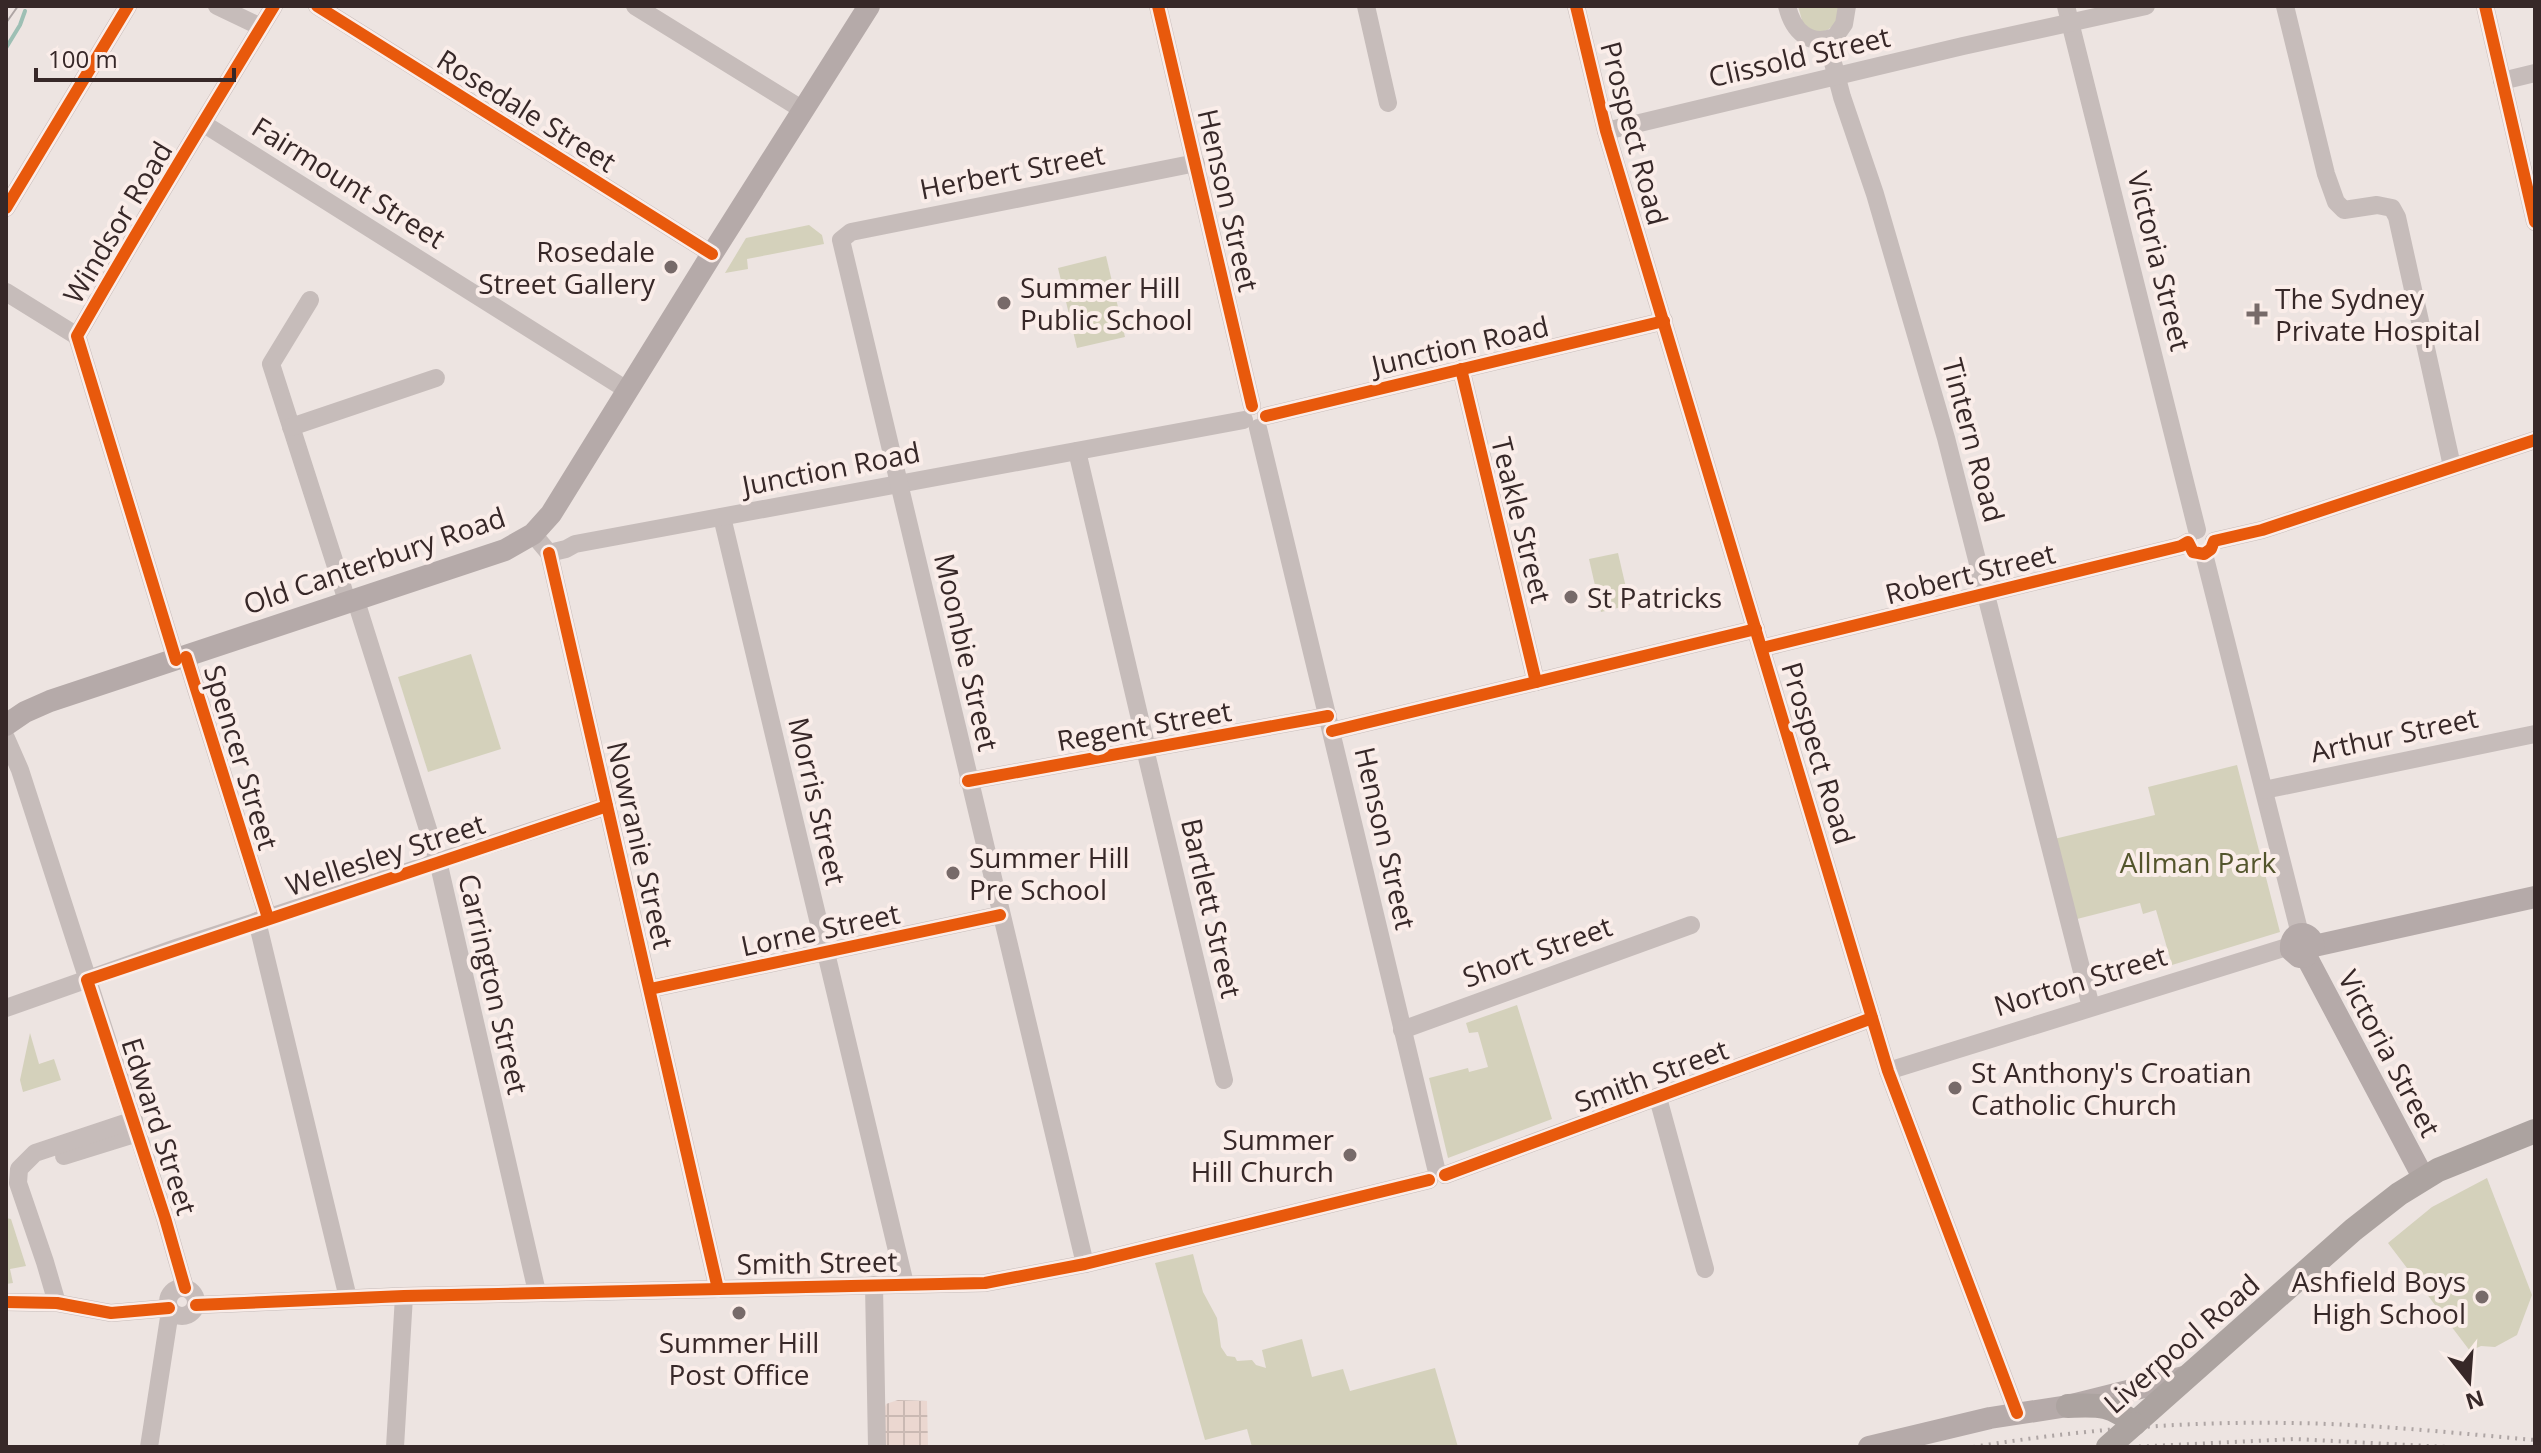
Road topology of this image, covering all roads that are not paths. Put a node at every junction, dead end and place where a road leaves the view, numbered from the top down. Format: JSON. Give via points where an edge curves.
{"nodes":[{"id":1,"x":128,"y":6,"type":"edge"},
{"id":2,"x":217,"y":6,"type":"edge"},
{"id":3,"x":274,"y":6,"type":"edge"},
{"id":4,"x":317,"y":6,"type":"edge"},
{"id":5,"x":635,"y":6,"type":"edge"},
{"id":6,"x":869,"y":6,"type":"edge"},
{"id":7,"x":1158,"y":6,"type":"edge"},
{"id":8,"x":1366,"y":6,"type":"edge"},
{"id":9,"x":1576,"y":6,"type":"edge"},
{"id":10,"x":1787,"y":6,"type":"edge"},
{"id":11,"x":1847,"y":6,"type":"edge"},
{"id":12,"x":2146,"y":6,"type":"edge"},
{"id":13,"x":2285,"y":6,"type":"edge"},
{"id":14,"x":2485,"y":6,"type":"edge"},
{"id":15,"x":2068,"y":14,"type":"edge"},
{"id":16,"x":261,"y":27,"type":"junction"},
{"id":17,"x":1827,"y":40,"type":"junction"},
{"id":18,"x":2535,"y":73,"type":"edge"},
{"id":19,"x":1836,"y":77,"type":"junction"},
{"id":20,"x":2502,"y":81,"type":"junction"},
{"id":21,"x":1388,"y":103,"type":"dead end"},
{"id":22,"x":803,"y":110,"type":"junction"},
{"id":23,"x":204,"y":124,"type":"junction"},
{"id":24,"x":1606,"y":131,"type":"junction"},
{"id":25,"x":1196,"y":163,"type":"junction"},
{"id":26,"x":6,"y":208,"type":"edge"},
{"id":27,"x":2535,"y":222,"type":"edge"},
{"id":28,"x":841,"y":240,"type":"joint"},
{"id":29,"x":712,"y":254,"type":"junction"},
{"id":30,"x":6,"y":292,"type":"edge"},
{"id":31,"x":310,"y":300,"type":"dead end"},
{"id":32,"x":1664,"y":321,"type":"junction"},
{"id":33,"x":77,"y":336,"type":"junction"},
{"id":34,"x":1461,"y":369,"type":"junction"},
{"id":35,"x":436,"y":378,"type":"dead end"},
{"id":36,"x":627,"y":390,"type":"junction"},
{"id":37,"x":1255,"y":417,"type":"junction"},
{"id":38,"x":291,"y":427,"type":"junction"},
{"id":39,"x":2535,"y":440,"type":"edge"},
{"id":40,"x":1077,"y":451,"type":"junction"},
{"id":41,"x":2452,"y":466,"type":"junction"},
{"id":42,"x":900,"y":484,"type":"junction"},
{"id":43,"x":722,"y":517,"type":"junction"},
{"id":44,"x":533,"y":534,"type":"junction"},
{"id":45,"x":2192,"y":536,"type":"junction"},
{"id":46,"x":570,"y":544,"type":"junction"},
{"id":47,"x":2209,"y":548,"type":"junction"},
{"id":48,"x":549,"y":553,"type":"junction"},
{"id":49,"x":1986,"y":594,"type":"junction"},
{"id":50,"x":352,"y":602,"type":"junction"},
{"id":51,"x":1756,"y":629,"type":"junction"},
{"id":52,"x":1762,"y":648,"type":"junction"},
{"id":53,"x":181,"y":658,"type":"junction"},
{"id":54,"x":1536,"y":682,"type":"junction"},
{"id":55,"x":1330,"y":723,"type":"junction"},
{"id":56,"x":6,"y":725,"type":"edge"},
{"id":57,"x":2535,"y":734,"type":"edge"},
{"id":58,"x":6,"y":738,"type":"edge"},
{"id":59,"x":1146,"y":749,"type":"junction"},
{"id":60,"x":968,"y":781,"type":"junction"},
{"id":61,"x":2264,"y":790,"type":"junction"},
{"id":62,"x":607,"y":806,"type":"junction"},
{"id":63,"x":438,"y":861,"type":"junction"},
{"id":64,"x":2535,"y":897,"type":"edge"},
{"id":65,"x":1000,"y":915,"type":"junction"},
{"id":66,"x":262,"y":920,"type":"junction"},
{"id":67,"x":1691,"y":925,"type":"dead end"},
{"id":68,"x":2302,"y":946,"type":"junction"},
{"id":69,"x":825,"y":953,"type":"junction"},
{"id":70,"x":87,"y":980,"type":"junction"},
{"id":71,"x":650,"y":989,"type":"junction"},
{"id":72,"x":2091,"y":1007,"type":"junction"},
{"id":73,"x":6,"y":1008,"type":"edge"},
{"id":74,"x":1872,"y":1018,"type":"junction"},
{"id":75,"x":1402,"y":1030,"type":"junction"},
{"id":76,"x":1888,"y":1071,"type":"junction"},
{"id":77,"x":1224,"y":1080,"type":"dead end"},
{"id":78,"x":1658,"y":1098,"type":"junction"},
{"id":79,"x":136,"y":1127,"type":"junction"},
{"id":80,"x":2535,"y":1131,"type":"edge"},
{"id":81,"x":1436,"y":1174,"type":"junction"},
{"id":82,"x":2423,"y":1177,"type":"junction"},
{"id":83,"x":1085,"y":1264,"type":"junction"},
{"id":84,"x":1705,"y":1269,"type":"dead end"},
{"id":85,"x":905,"y":1284,"type":"junction"},
{"id":86,"x":874,"y":1285,"type":"junction"},
{"id":87,"x":185,"y":1288,"type":"junction"},
{"id":88,"x":718,"y":1289,"type":"junction"},
{"id":89,"x":537,"y":1292,"type":"junction"},
{"id":90,"x":404,"y":1296,"type":"junction"},
{"id":91,"x":348,"y":1298,"type":"junction"},
{"id":92,"x":6,"y":1302,"type":"edge"},
{"id":93,"x":57,"y":1303,"type":"junction"},
{"id":94,"x":196,"y":1305,"type":"junction"},
{"id":95,"x":169,"y":1309,"type":"junction"},
{"id":96,"x":2184,"y":1377,"type":"junction"},
{"id":97,"x":2068,"y":1406,"type":"junction"},
{"id":98,"x":2017,"y":1413,"type":"junction"},
{"id":99,"x":2134,"y":1424,"type":"junction"},
{"id":100,"x":149,"y":1447,"type":"edge"},
{"id":101,"x":395,"y":1447,"type":"edge"},
{"id":102,"x":877,"y":1447,"type":"edge"},
{"id":103,"x":1869,"y":1447,"type":"edge"},
{"id":104,"x":2108,"y":1447,"type":"edge"}],
"edges":[{"from":1,"to":26,"type":"street"},
{"from":2,"to":16,"type":"street"},
{"from":3,"to":16,"type":"street","name":"Windsor Road"},
{"from":4,"to":29,"type":"street","name":"Rosedale Street"},
{"from":5,"to":22,"type":"street"},
{"from":6,"to":22,"type":"main road","name":"Old Canterbury Road"},
{"from":7,"to":25,"type":"street","name":"Henson Street"},
{"from":8,"to":21,"type":"street"},
{"from":9,"to":24,"type":"street","name":"Prospect Road"},
{"from":10,"to":17,"type":"street","via":[[1801,33]]},
{"from":11,"to":17,"type":"street","via":[[1844,24]]},
{"from":12,"to":15,"type":"street","name":"Clissold Street"},
{"from":13,"to":41,"type":"street","via":[[2336,202],[2344,210],[2392,208],[2397,217]]},
{"from":14,"to":20,"type":"street"},
{"from":15,"to":19,"type":"street","name":"Clissold Street"},
{"from":15,"to":45,"type":"street","name":"Victoria Street"},
{"from":16,"to":23,"type":"street","name":"Windsor Road"},
{"from":17,"to":19,"type":"street","name":"Tintern Road"},
{"from":18,"to":20,"type":"street"},
{"from":19,"to":24,"type":"street","name":"Clissold Street"},
{"from":19,"to":49,"type":"street","name":"Tintern Road","via":[[1946,438]]},
{"from":20,"to":27,"type":"street"},
{"from":22,"to":29,"type":"main road","name":"Old Canterbury Road"},
{"from":23,"to":33,"type":"street","name":"Windsor Road"},
{"from":23,"to":36,"type":"street","name":"Fairmount Street"},
{"from":24,"to":32,"type":"street","name":"Prospect Road"},
{"from":25,"to":28,"type":"street","name":"Herbert Street","via":[[851,232]]},
{"from":25,"to":37,"type":"street","name":"Henson Street"},
{"from":28,"to":42,"type":"street","name":"Moonbie Street"},
{"from":29,"to":36,"type":"main road","name":"Old Canterbury Road"},
{"from":30,"to":33,"type":"street"},
{"from":31,"to":38,"type":"street","name":"Carrington Street","via":[[271,364]]},
{"from":32,"to":34,"type":"street","name":"Junction Road"},
{"from":32,"to":51,"type":"street","name":"Prospect Road"},
{"from":33,"to":53,"type":"street","name":"Windsor Road"},
{"from":34,"to":37,"type":"street","name":"Junction Road"},
{"from":34,"to":54,"type":"street","name":"Teakle Street"},
{"from":35,"to":38,"type":"street"},
{"from":36,"to":44,"type":"main road","name":"Old Canterbury Road","via":[[551,514]]},
{"from":37,"to":40,"type":"street","name":"Junction Road"},
{"from":37,"to":55,"type":"street","name":"Henson Street"},
{"from":38,"to":50,"type":"street","name":"Carrington Street"},
{"from":39,"to":41,"type":"street"},
{"from":40,"to":42,"type":"street","name":"Junction Road"},
{"from":40,"to":59,"type":"street","name":"Bartlett Street"},
{"from":41,"to":47,"type":"street"},
{"from":42,"to":43,"type":"street","name":"Junction Road"},
{"from":42,"to":60,"type":"street","name":"Moonbie Street"},
{"from":43,"to":46,"type":"street","name":"Junction Road"},
{"from":43,"to":69,"type":"street","name":"Morris Street"},
{"from":44,"to":46,"type":"street","name":"Junction Road"},
{"from":44,"to":48,"type":"street","name":"Nowranie Street"},
{"from":44,"to":50,"type":"main road","name":"Old Canterbury Road","via":[[505,550]]},
{"from":45,"to":47,"type":"street","via":[[2208,531]]},
{"from":45,"to":49,"type":"street","name":"Robert Street","via":[[2181,546]]},
{"from":46,"to":48,"type":"street","name":"Junction Road"},
{"from":47,"to":61,"type":"street","name":"Victoria Street"},
{"from":48,"to":62,"type":"street","name":"Nowranie Street"},
{"from":49,"to":52,"type":"street","name":"Robert Street"},
{"from":49,"to":72,"type":"street","name":"Tintern Road"},
{"from":50,"to":53,"type":"main road","name":"Old Canterbury Road"},
{"from":50,"to":63,"type":"street","name":"Carrington Street"},
{"from":51,"to":52,"type":"street","name":"Prospect Road"},
{"from":51,"to":54,"type":"street","name":"Regent Street"},
{"from":52,"to":74,"type":"street","name":"Prospect Road"},
{"from":53,"to":56,"type":"main road","name":"Old Canterbury Road","via":[[50,701]]},
{"from":53,"to":66,"type":"street","name":"Spencer Street"},
{"from":54,"to":55,"type":"street","name":"Regent Street"},
{"from":55,"to":59,"type":"street","name":"Regent Street"},
{"from":55,"to":75,"type":"street","name":"Henson Street"},
{"from":57,"to":61,"type":"street","name":"Arthur Street"},
{"from":58,"to":70,"type":"street","name":"Edward Street"},
{"from":59,"to":60,"type":"street","name":"Regent Street"},
{"from":59,"to":77,"type":"street","name":"Bartlett Street"},
{"from":60,"to":65,"type":"street","name":"Moonbie Street"},
{"from":61,"to":68,"type":"street","name":"Victoria Street"},
{"from":62,"to":63,"type":"street","name":"Wellesley Street"},
{"from":62,"to":71,"type":"street","name":"Nowranie Street"},
{"from":63,"to":66,"type":"street","name":"Wellesley Street"},
{"from":63,"to":89,"type":"street","name":"Carrington Street"},
{"from":64,"to":68,"type":"main road","name":"Norton Street"},
{"from":65,"to":69,"type":"street","name":"Lorne Street"},
{"from":65,"to":83,"type":"street","name":"Moonbie Street"},
{"from":66,"to":70,"type":"street","name":"Wellesley Street"},
{"from":66,"to":91,"type":"street","name":"Spencer Street"},
{"from":67,"to":75,"type":"street","name":"Short Street"},
{"from":68,"to":72,"type":"street","name":"Norton Street"},
{"from":68,"to":82,"type":"main road","name":"Victoria Street"},
{"from":69,"to":71,"type":"street","name":"Lorne Street"},
{"from":69,"to":85,"type":"street","name":"Morris Street"},
{"from":70,"to":73,"type":"street","name":"Wellesley Street"},
{"from":70,"to":79,"type":"street","name":"Edward Street"},
{"from":71,"to":88,"type":"street","name":"Nowranie Street"},
{"from":72,"to":76,"type":"street","name":"Norton Street"},
{"from":74,"to":76,"type":"street","name":"Prospect Road"},
{"from":74,"to":78,"type":"street","name":"Smith Street"},
{"from":75,"to":81,"type":"street","name":"Henson Street"},
{"from":76,"to":98,"type":"street","name":"Prospect Road"},
{"from":78,"to":81,"type":"street","name":"Smith Street"},
{"from":78,"to":84,"type":"street"},
{"from":79,"to":87,"type":"street","name":"Edward Street"},
{"from":79,"to":93,"type":"street","via":[[35,1153],[19,1169],[18,1185]]},
{"from":80,"to":82,"type":"highway","name":"Liverpool Road"},
{"from":81,"to":83,"type":"street","name":"Smith Street"},
{"from":82,"to":96,"type":"highway","name":"Liverpool Road"},
{"from":83,"to":85,"type":"street","name":"Smith Street","via":[[985,1283]]},
{"from":85,"to":86,"type":"street","name":"Smith Street"},
{"from":86,"to":88,"type":"street","name":"Smith Street"},
{"from":86,"to":102,"type":"street"},
{"from":87,"to":94,"type":"street","via":[[194,1294]]},
{"from":87,"to":95,"type":"street","via":[[169,1295]]},
{"from":88,"to":89,"type":"street","name":"Smith Street"},
{"from":89,"to":90,"type":"street","name":"Smith Street"},
{"from":90,"to":91,"type":"street","name":"Smith Street"},
{"from":90,"to":101,"type":"street"},
{"from":91,"to":94,"type":"street","name":"Smith Street"},
{"from":92,"to":93,"type":"street"},
{"from":93,"to":95,"type":"street","via":[[111,1313]]},
{"from":94,"to":95,"type":"street","via":[[182,1316]]},
{"from":95,"to":100,"type":"street"},
{"from":96,"to":97,"type":"main road"},
{"from":96,"to":99,"type":"highway","name":"Liverpool Road"},
{"from":97,"to":98,"type":"main road"},
{"from":97,"to":99,"type":"highway","via":[[2114,1408]]},
{"from":98,"to":103,"type":"main road"},
{"from":99,"to":104,"type":"highway","name":"Liverpool Road","bridge":true}]}
